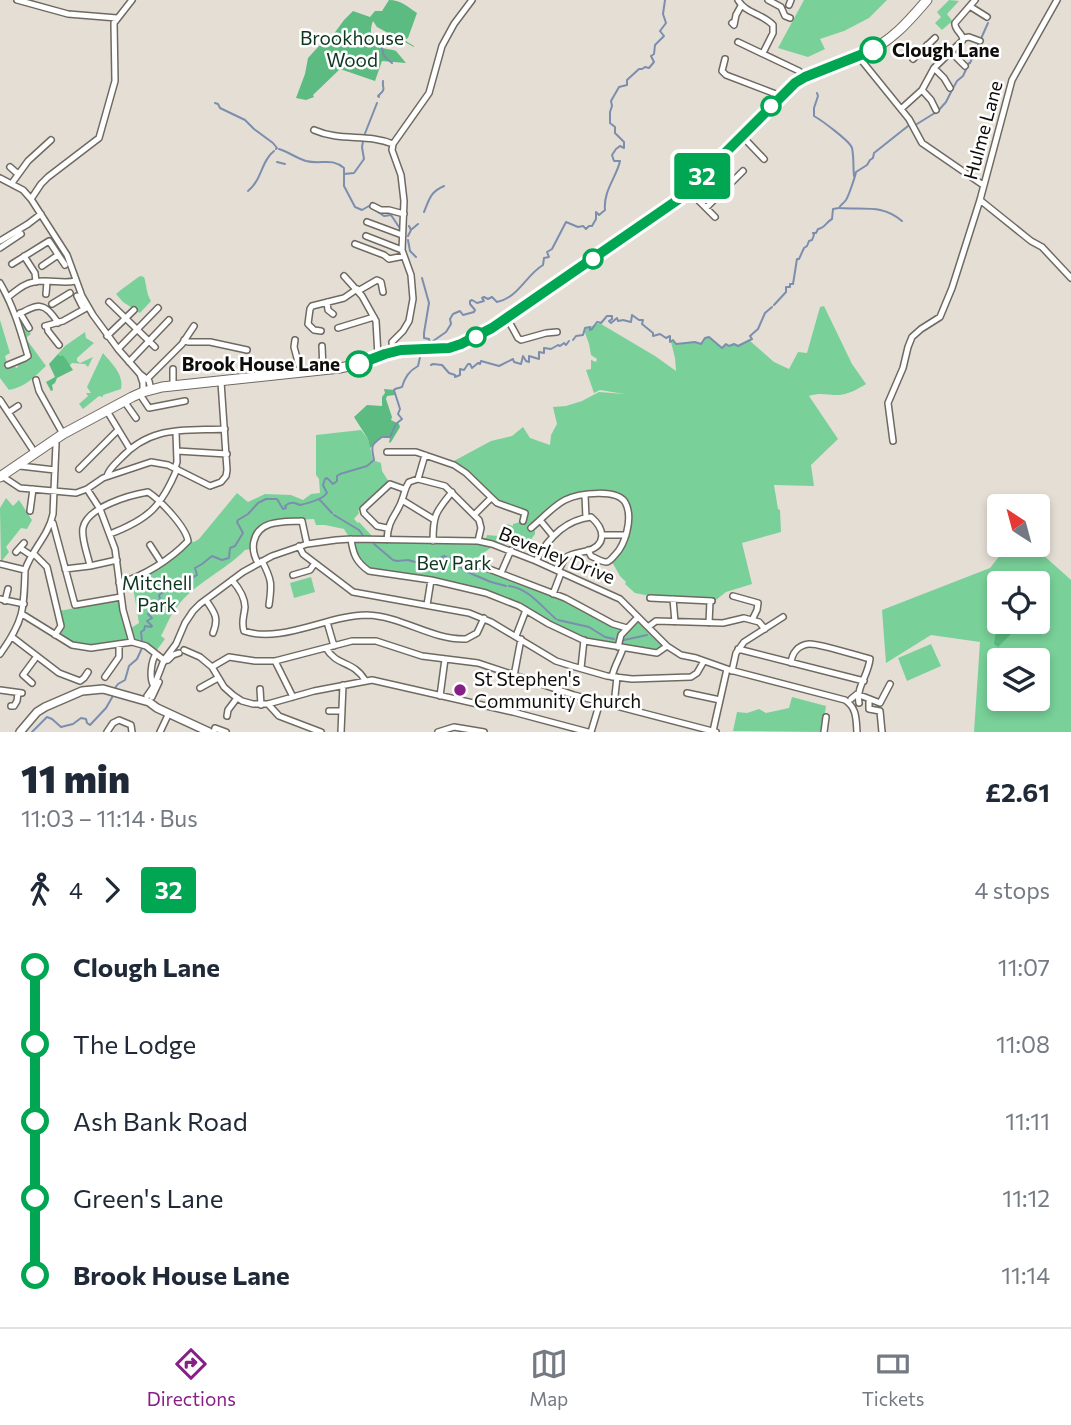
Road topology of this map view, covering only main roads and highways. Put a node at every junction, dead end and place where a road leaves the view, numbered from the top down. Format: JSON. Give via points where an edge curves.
{"nodes":[{"id":1,"x":927,"y":0,"type":"edge"},
{"id":2,"x":1,"y":477,"type":"edge"},
{"id":3,"x":20,"y":732,"type":"edge"},
{"id":4,"x":211,"y":732,"type":"edge"}],
"edges":[{"from":1,"to":2,"type":"highway","via":[[901,29],[874,49],[795,83],[669,207],[481,334],[443,349],[408,349],[359,364],[144,392],[63,434]]},
{"from":3,"to":4,"type":"main road","via":[[40,710],[75,694],[103,689],[149,698],[167,712]]}]}
